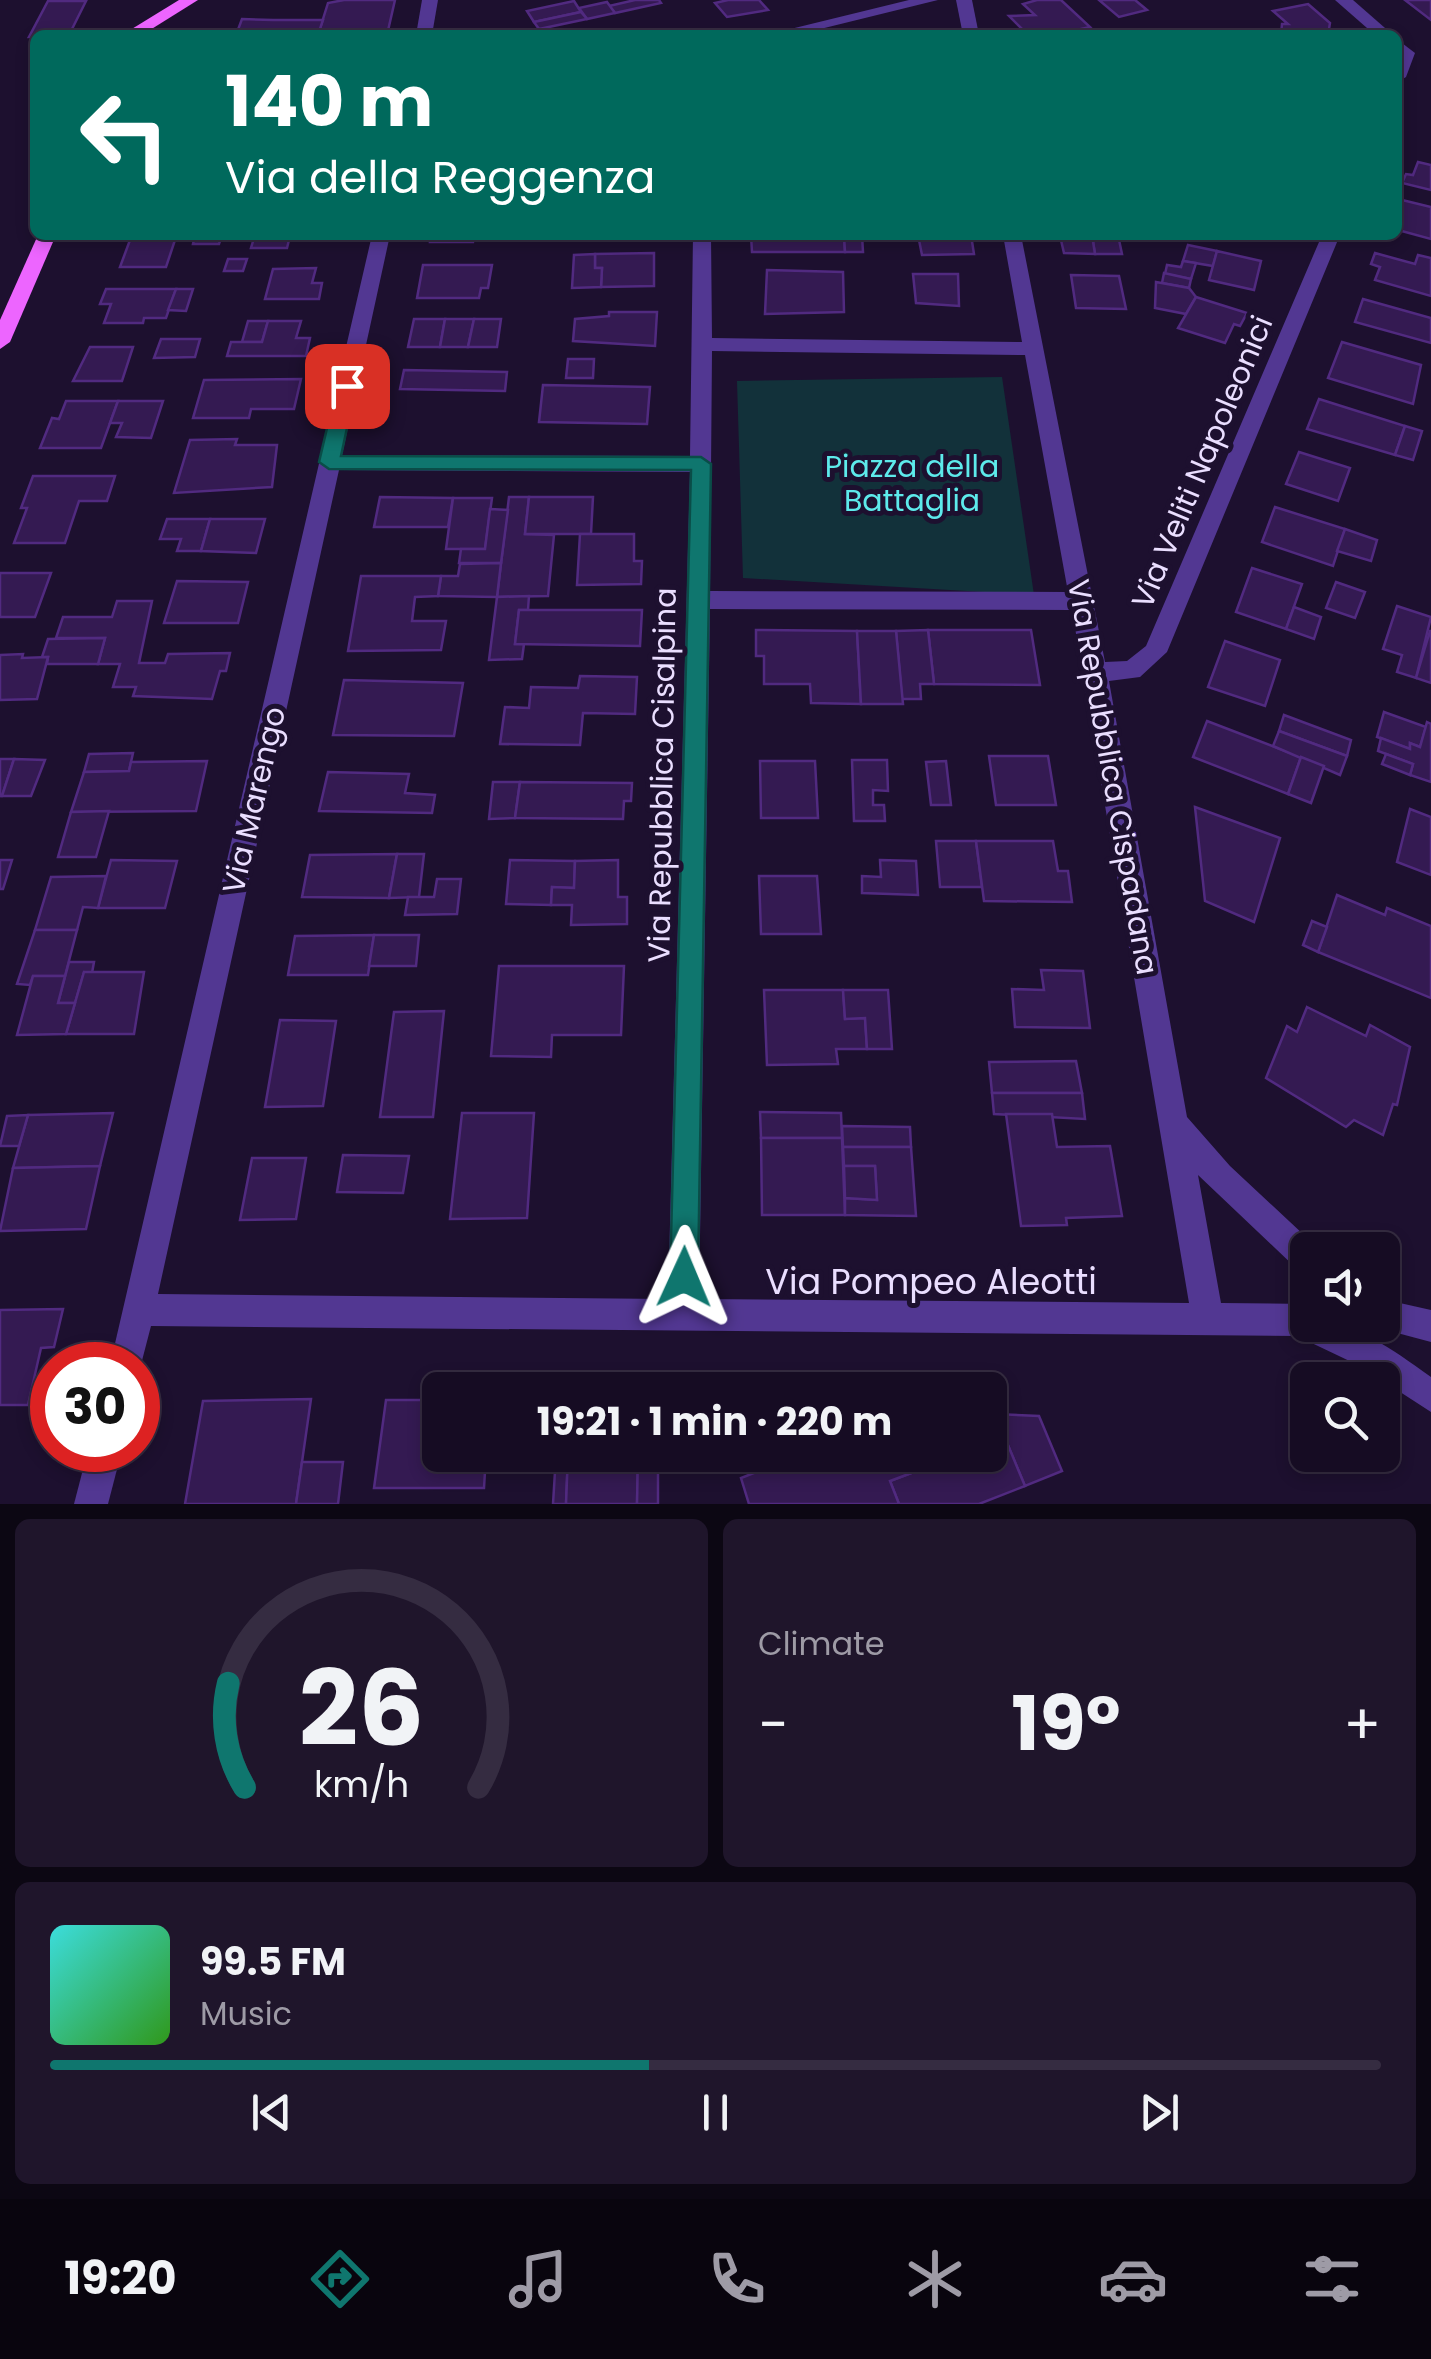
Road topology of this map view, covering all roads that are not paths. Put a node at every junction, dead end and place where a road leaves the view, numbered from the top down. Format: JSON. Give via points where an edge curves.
{"nodes":[{"id":1,"x":190,"y":0,"type":"edge"},
{"id":2,"x":430,"y":0,"type":"edge"},
{"id":3,"x":930,"y":0,"type":"edge"},
{"id":4,"x":964,"y":0,"type":"edge"},
{"id":5,"x":1344,"y":0,"type":"edge"},
{"id":6,"x":142,"y":3,"type":"dead end"},
{"id":7,"x":130,"y":30,"type":"edge"},
{"id":8,"x":137,"y":30,"type":"edge"},
{"id":9,"x":425,"y":30,"type":"edge"},
{"id":10,"x":796,"y":30,"type":"edge"},
{"id":11,"x":970,"y":30,"type":"edge"},
{"id":12,"x":1379,"y":30,"type":"edge"},
{"id":13,"x":45,"y":240,"type":"edge"},
{"id":14,"x":380,"y":240,"type":"edge"},
{"id":15,"x":702,"y":240,"type":"edge"},
{"id":16,"x":1013,"y":240,"type":"edge"},
{"id":17,"x":1329,"y":240,"type":"edge"},
{"id":18,"x":0,"y":342,"type":"edge"},
{"id":19,"x":700,"y":344,"type":"junction"},
{"id":20,"x":1034,"y":348,"type":"junction"},
{"id":21,"x":329,"y":462,"type":"junction"},
{"id":22,"x":701,"y":464,"type":"junction"},
{"id":23,"x":698,"y":600,"type":"junction"},
{"id":24,"x":1082,"y":601,"type":"junction"},
{"id":25,"x":1096,"y":672,"type":"junction"},
{"id":26,"x":1174,"y":1124,"type":"junction"},
{"id":27,"x":1290,"y":1242,"type":"edge"},
{"id":28,"x":140,"y":1310,"type":"junction"},
{"id":29,"x":683,"y":1316,"type":"junction"},
{"id":30,"x":1400,"y":1319,"type":"edge"},
{"id":31,"x":1208,"y":1321,"type":"junction"},
{"id":32,"x":1290,"y":1323,"type":"edge"},
{"id":33,"x":1431,"y":1326,"type":"edge"},
{"id":34,"x":132,"y":1342,"type":"edge"},
{"id":35,"x":1343,"y":1342,"type":"edge"},
{"id":36,"x":1431,"y":1396,"type":"edge"},
{"id":37,"x":99,"y":1472,"type":"edge"},
{"id":38,"x":91,"y":1504,"type":"edge"}],
"edges":[{"from":1,"to":8,"type":"main road"},
{"from":2,"to":9,"type":"street"},
{"from":3,"to":10,"type":"street"},
{"from":4,"to":11,"type":"street"},
{"from":5,"to":12,"type":"street"},
{"from":6,"to":7,"type":"main road"},
{"from":13,"to":18,"type":"main road"},
{"from":14,"to":21,"type":"street","name":"Via Marengo"},
{"from":15,"to":19,"type":"street","name":"Via Repubblica Cisalpina"},
{"from":16,"to":20,"type":"street","name":"Via Repubblica Cispadana"},
{"from":17,"to":25,"type":"street","name":"Via Veliti Napoleonici","via":[[1155,652],[1132,670]]},
{"from":19,"to":20,"type":"street"},
{"from":19,"to":22,"type":"street","name":"Via Repubblica Cisalpina"},
{"from":20,"to":24,"type":"street","name":"Via Repubblica Cispadana"},
{"from":21,"to":22,"type":"street"},
{"from":21,"to":28,"type":"street","name":"Via Marengo"},
{"from":22,"to":23,"type":"street","name":"Via Repubblica Cisalpina"},
{"from":23,"to":24,"type":"street"},
{"from":23,"to":29,"type":"street","name":"Via Repubblica Cisalpina"},
{"from":24,"to":25,"type":"street","name":"Via Repubblica Cispadana"},
{"from":25,"to":26,"type":"street","name":"Via Repubblica Cispadana"},
{"from":26,"to":27,"type":"street","via":[[1219,1177]]},
{"from":26,"to":31,"type":"street","name":"Via Repubblica Cispadana"},
{"from":28,"to":29,"type":"street","name":"Via Pompeo Aleotti"},
{"from":28,"to":34,"type":"street","name":"Via Marengo"},
{"from":29,"to":31,"type":"street","name":"Via Pompeo Aleotti"},
{"from":30,"to":33,"type":"street"},
{"from":31,"to":32,"type":"street","name":"Via Pompeo Aleotti"},
{"from":35,"to":36,"type":"street"},
{"from":37,"to":38,"type":"street"}]}
